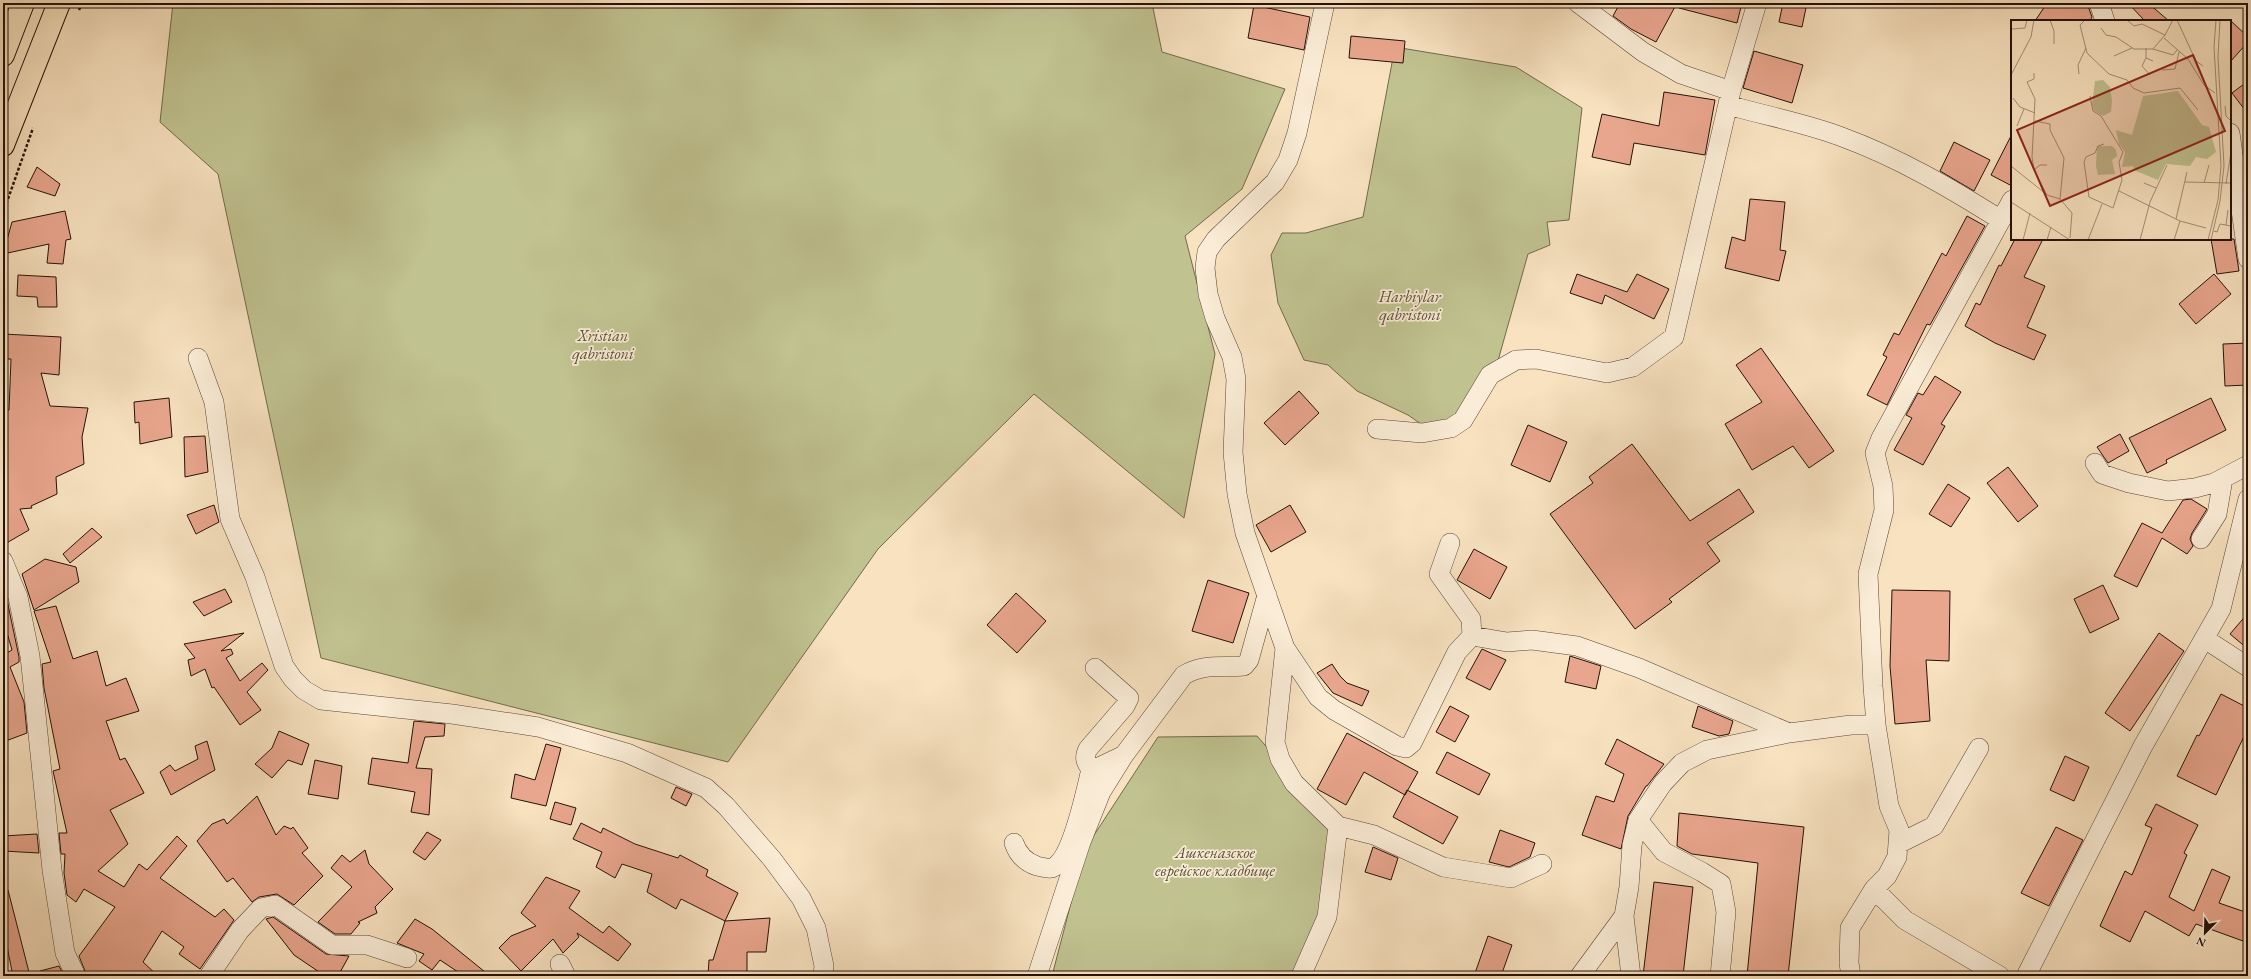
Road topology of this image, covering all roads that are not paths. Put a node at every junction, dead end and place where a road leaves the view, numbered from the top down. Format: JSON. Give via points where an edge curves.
{"nodes":[{"id":1,"x":23,"y":3,"type":"edge"},
{"id":2,"x":59,"y":3,"type":"edge"},
{"id":3,"x":1325,"y":3,"type":"edge"},
{"id":4,"x":1578,"y":3,"type":"edge"},
{"id":5,"x":1756,"y":3,"type":"edge"},
{"id":6,"x":2099,"y":3,"type":"edge"},
{"id":7,"x":2105,"y":20,"type":"edge"},
{"id":8,"x":3,"y":55,"type":"edge"},
{"id":9,"x":1730,"y":98,"type":"junction"},
{"id":10,"x":2231,"y":135,"type":"edge"},
{"id":11,"x":3,"y":145,"type":"edge"},
{"id":12,"x":2248,"y":151,"type":"edge"},
{"id":13,"x":2011,"y":202,"type":"edge"},
{"id":14,"x":2001,"y":220,"type":"junction"},
{"id":15,"x":2248,"y":259,"type":"edge"},
{"id":16,"x":198,"y":358,"type":"dead end"},
{"id":17,"x":1377,"y":429,"type":"dead end"},
{"id":18,"x":2094,"y":463,"type":"dead end"},
{"id":19,"x":2248,"y":465,"type":"edge"},
{"id":20,"x":2223,"y":479,"type":"junction"},
{"id":21,"x":2248,"y":499,"type":"edge"},
{"id":22,"x":2201,"y":539,"type":"dead end"},
{"id":23,"x":1450,"y":543,"type":"dead end"},
{"id":24,"x":3,"y":561,"type":"edge"},
{"id":25,"x":1267,"y":595,"type":"junction"},
{"id":26,"x":1472,"y":636,"type":"junction"},
{"id":27,"x":2205,"y":639,"type":"junction"},
{"id":28,"x":1285,"y":648,"type":"junction"},
{"id":29,"x":2248,"y":667,"type":"edge"},
{"id":30,"x":1095,"y":668,"type":"dead end"},
{"id":31,"x":1876,"y":725,"type":"junction"},
{"id":32,"x":1789,"y":732,"type":"junction"},
{"id":33,"x":1979,"y":748,"type":"dead end"},
{"id":34,"x":1124,"y":755,"type":"junction"},
{"id":35,"x":1091,"y":769,"type":"junction"},
{"id":36,"x":1638,"y":820,"type":"junction"},
{"id":37,"x":1338,"y":826,"type":"junction"},
{"id":38,"x":1014,"y":843,"type":"dead end"},
{"id":39,"x":1898,"y":844,"type":"junction"},
{"id":40,"x":1542,"y":864,"type":"dead end"},
{"id":41,"x":1874,"y":889,"type":"junction"},
{"id":42,"x":1624,"y":916,"type":"junction"},
{"id":43,"x":407,"y":958,"type":"dead end"},
{"id":44,"x":76,"y":976,"type":"edge"},
{"id":45,"x":209,"y":976,"type":"edge"},
{"id":46,"x":823,"y":976,"type":"edge"},
{"id":47,"x":1037,"y":976,"type":"edge"},
{"id":48,"x":1301,"y":976,"type":"edge"},
{"id":49,"x":1580,"y":976,"type":"edge"},
{"id":50,"x":1631,"y":976,"type":"edge"},
{"id":51,"x":1720,"y":976,"type":"edge"},
{"id":52,"x":1851,"y":976,"type":"edge"},
{"id":53,"x":2000,"y":976,"type":"edge"},
{"id":54,"x":2026,"y":976,"type":"edge"}],
"edges":[{"from":1,"to":8,"type":"main road"},
{"from":2,"to":11,"type":"main road"},
{"from":3,"to":25,"type":"street","via":[[1297,133],[1288,160],[1275,182],[1216,239],[1207,252],[1205,268],[1208,294],[1215,318],[1232,357],[1236,380],[1233,452],[1237,494],[1245,533]]},
{"from":4,"to":9,"type":"street","via":[[1643,52]]},
{"from":5,"to":9,"type":"street"},
{"from":6,"to":7,"type":"street"},
{"from":9,"to":14,"type":"street","via":[[1887,154],[1952,189]]},
{"from":9,"to":17,"type":"street","via":[[1679,323],[1674,337],[1666,345],[1633,367],[1607,372],[1536,359],[1516,360],[1490,375],[1463,420],[1450,428],[1422,433]]},
{"from":10,"to":12,"type":"street"},
{"from":10,"to":15,"type":"street"},
{"from":13,"to":14,"type":"street"},
{"from":14,"to":31,"type":"street","via":[[1875,453],[1883,486],[1884,510],[1868,574]]},
{"from":16,"to":46,"type":"street","via":[[214,402],[230,519],[255,577],[280,656],[293,679],[304,690],[321,700],[452,714],[538,727],[627,753],[706,788],[772,859],[801,898],[816,928],[824,966]]},
{"from":18,"to":20,"type":"street","via":[[2102,474],[2128,483],[2168,491],[2195,488]]},
{"from":19,"to":20,"type":"street"},
{"from":20,"to":22,"type":"street","via":[[2217,514]]},
{"from":21,"to":27,"type":"street","via":[[2221,609]]},
{"from":23,"to":26,"type":"street","via":[[1439,574],[1471,619]]},
{"from":24,"to":44,"type":"street","via":[[18,597],[30,656],[52,870],[65,953]]},
{"from":25,"to":28,"type":"street"},
{"from":25,"to":34,"type":"street","via":[[1249,660],[1244,666],[1206,666],[1194,668],[1184,674]]},
{"from":26,"to":28,"type":"street","via":[[1457,652],[1412,743],[1406,748],[1397,746],[1334,710],[1318,697]]},
{"from":26,"to":32,"type":"street","via":[[1507,642],[1532,640],[1577,646],[1639,668]]},
{"from":27,"to":29,"type":"street"},
{"from":27,"to":54,"type":"street","via":[[2143,746]]},
{"from":28,"to":37,"type":"street","via":[[1275,742],[1280,759],[1294,782]]},
{"from":30,"to":35,"type":"street","via":[[1129,698],[1085,755],[1086,763]]},
{"from":31,"to":32,"type":"street","via":[[1851,725]]},
{"from":31,"to":39,"type":"street","via":[[1889,806],[1900,830]]},
{"from":32,"to":36,"type":"street","via":[[1707,750],[1682,763],[1663,783]]},
{"from":33,"to":39,"type":"street","via":[[1934,826]]},
{"from":34,"to":35,"type":"street"},
{"from":34,"to":47,"type":"street","via":[[1102,792],[1081,842]]},
{"from":35,"to":38,"type":"street","via":[[1081,815],[1062,860],[1047,869],[1029,864],[1018,853]]},
{"from":36,"to":42,"type":"street","via":[[1632,845]]},
{"from":36,"to":51,"type":"street","via":[[1664,852],[1721,884],[1726,912]]},
{"from":37,"to":40,"type":"street","via":[[1374,835],[1443,867],[1511,878]]},
{"from":37,"to":48,"type":"street","via":[[1327,917]]},
{"from":39,"to":41,"type":"street","via":[[1897,857],[1887,876]]},
{"from":41,"to":52,"type":"street","via":[[1850,928]]},
{"from":41,"to":53,"type":"street","via":[[1905,920]]},
{"from":42,"to":49,"type":"street"},
{"from":42,"to":50,"type":"street"},
{"from":43,"to":45,"type":"street","via":[[367,945],[332,945],[275,905],[261,908],[240,930]]}]}
